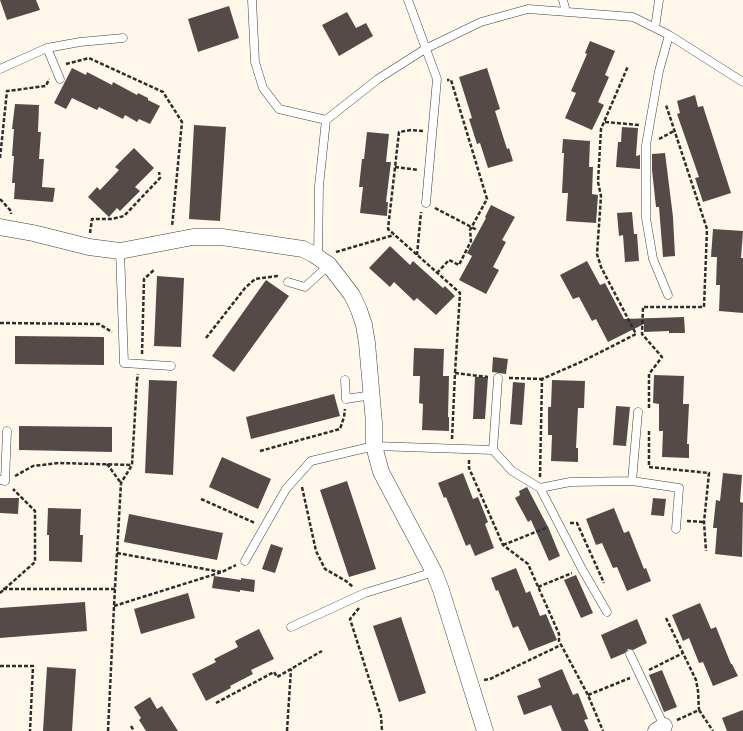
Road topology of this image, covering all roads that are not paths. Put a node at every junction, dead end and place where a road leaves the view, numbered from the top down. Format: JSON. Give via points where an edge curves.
{"nodes":[{"id":1,"x":252,"y":0,"type":"edge"},
{"id":2,"x":408,"y":0,"type":"edge"},
{"id":3,"x":563,"y":0,"type":"edge"},
{"id":4,"x":659,"y":0,"type":"edge"},
{"id":5,"x":566,"y":12,"type":"junction"},
{"id":6,"x":655,"y":28,"type":"junction"},
{"id":7,"x":669,"y":35,"type":"junction"},
{"id":8,"x":123,"y":38,"type":"dead end"},
{"id":9,"x":47,"y":48,"type":"junction"},
{"id":10,"x":425,"y":49,"type":"junction"},
{"id":11,"x":0,"y":69,"type":"edge"},
{"id":12,"x":60,"y":79,"type":"dead end"},
{"id":13,"x":743,"y":82,"type":"edge"},
{"id":14,"x":326,"y":120,"type":"junction"},
{"id":15,"x":426,"y":203,"type":"road end"},
{"id":16,"x":0,"y":227,"type":"edge"},
{"id":17,"x":120,"y":251,"type":"junction"},
{"id":18,"x":324,"y":261,"type":"junction"},
{"id":19,"x":288,"y":282,"type":"road end"},
{"id":20,"x":668,"y":295,"type":"dead end"},
{"id":21,"x":170,"y":366,"type":"dead end"},
{"id":22,"x":498,"y":378,"type":"road end"},
{"id":23,"x":345,"y":380,"type":"dead end"},
{"id":24,"x":372,"y":395,"type":"junction"},
{"id":25,"x":638,"y":412,"type":"dead end"},
{"id":26,"x":7,"y":431,"type":"dead end"},
{"id":27,"x":374,"y":446,"type":"junction"},
{"id":28,"x":494,"y":450,"type":"junction"},
{"id":29,"x":2,"y":481,"type":"edge"},
{"id":30,"x":632,"y":481,"type":"junction"},
{"id":31,"x":540,"y":488,"type":"junction"},
{"id":32,"x":676,"y":525,"type":"road end"},
{"id":33,"x":245,"y":561,"type":"road end"},
{"id":34,"x":434,"y":572,"type":"junction"},
{"id":35,"x":607,"y":612,"type":"dead end"},
{"id":36,"x":291,"y":627,"type":"dead end"},
{"id":37,"x":630,"y":654,"type":"dead end"},
{"id":38,"x":662,"y":729,"type":"edge"},
{"id":39,"x":485,"y":731,"type":"edge"}],
"edges":[{"from":1,"to":14,"type":"lane","via":[[255,62],[263,88],[280,109]]},
{"from":2,"to":10,"type":"lane"},
{"from":3,"to":5,"type":"lane"},
{"from":4,"to":6,"type":"lane"},
{"from":5,"to":6,"type":"lane","via":[[633,17]]},
{"from":5,"to":10,"type":"lane","via":[[528,9],[481,22]]},
{"from":6,"to":7,"type":"lane"},
{"from":7,"to":13,"type":"lane"},
{"from":7,"to":20,"type":"lane","via":[[659,71],[646,145],[646,218],[653,259]]},
{"from":8,"to":9,"type":"lane"},
{"from":9,"to":11,"type":"lane"},
{"from":9,"to":12,"type":"lane"},
{"from":10,"to":14,"type":"lane","via":[[378,79]]},
{"from":10,"to":15,"type":"lane","via":[[437,79]]},
{"from":14,"to":18,"type":"lane","via":[[319,186]]},
{"from":16,"to":17,"type":"street","via":[[33,232],[89,247]]},
{"from":17,"to":18,"type":"street","via":[[193,237],[222,237],[303,249]]},
{"from":17,"to":21,"type":"lane","via":[[124,363]]},
{"from":18,"to":19,"type":"lane","via":[[305,287]]},
{"from":18,"to":24,"type":"street","via":[[352,295],[359,310],[367,343]]},
{"from":22,"to":28,"type":"lane"},
{"from":23,"to":24,"type":"lane","via":[[346,399]]},
{"from":24,"to":27,"type":"street"},
{"from":25,"to":30,"type":"lane"},
{"from":26,"to":29,"type":"lane"},
{"from":27,"to":28,"type":"lane"},
{"from":27,"to":33,"type":"lane","via":[[311,461],[286,490]]},
{"from":27,"to":34,"type":"street","via":[[387,485]]},
{"from":28,"to":31,"type":"lane","via":[[512,471]]},
{"from":30,"to":31,"type":"lane","via":[[570,482]]},
{"from":30,"to":32,"type":"lane","via":[[679,488]]},
{"from":31,"to":35,"type":"lane"},
{"from":34,"to":36,"type":"lane","via":[[365,593]]},
{"from":34,"to":39,"type":"street"},
{"from":37,"to":38,"type":"lane"}]}
